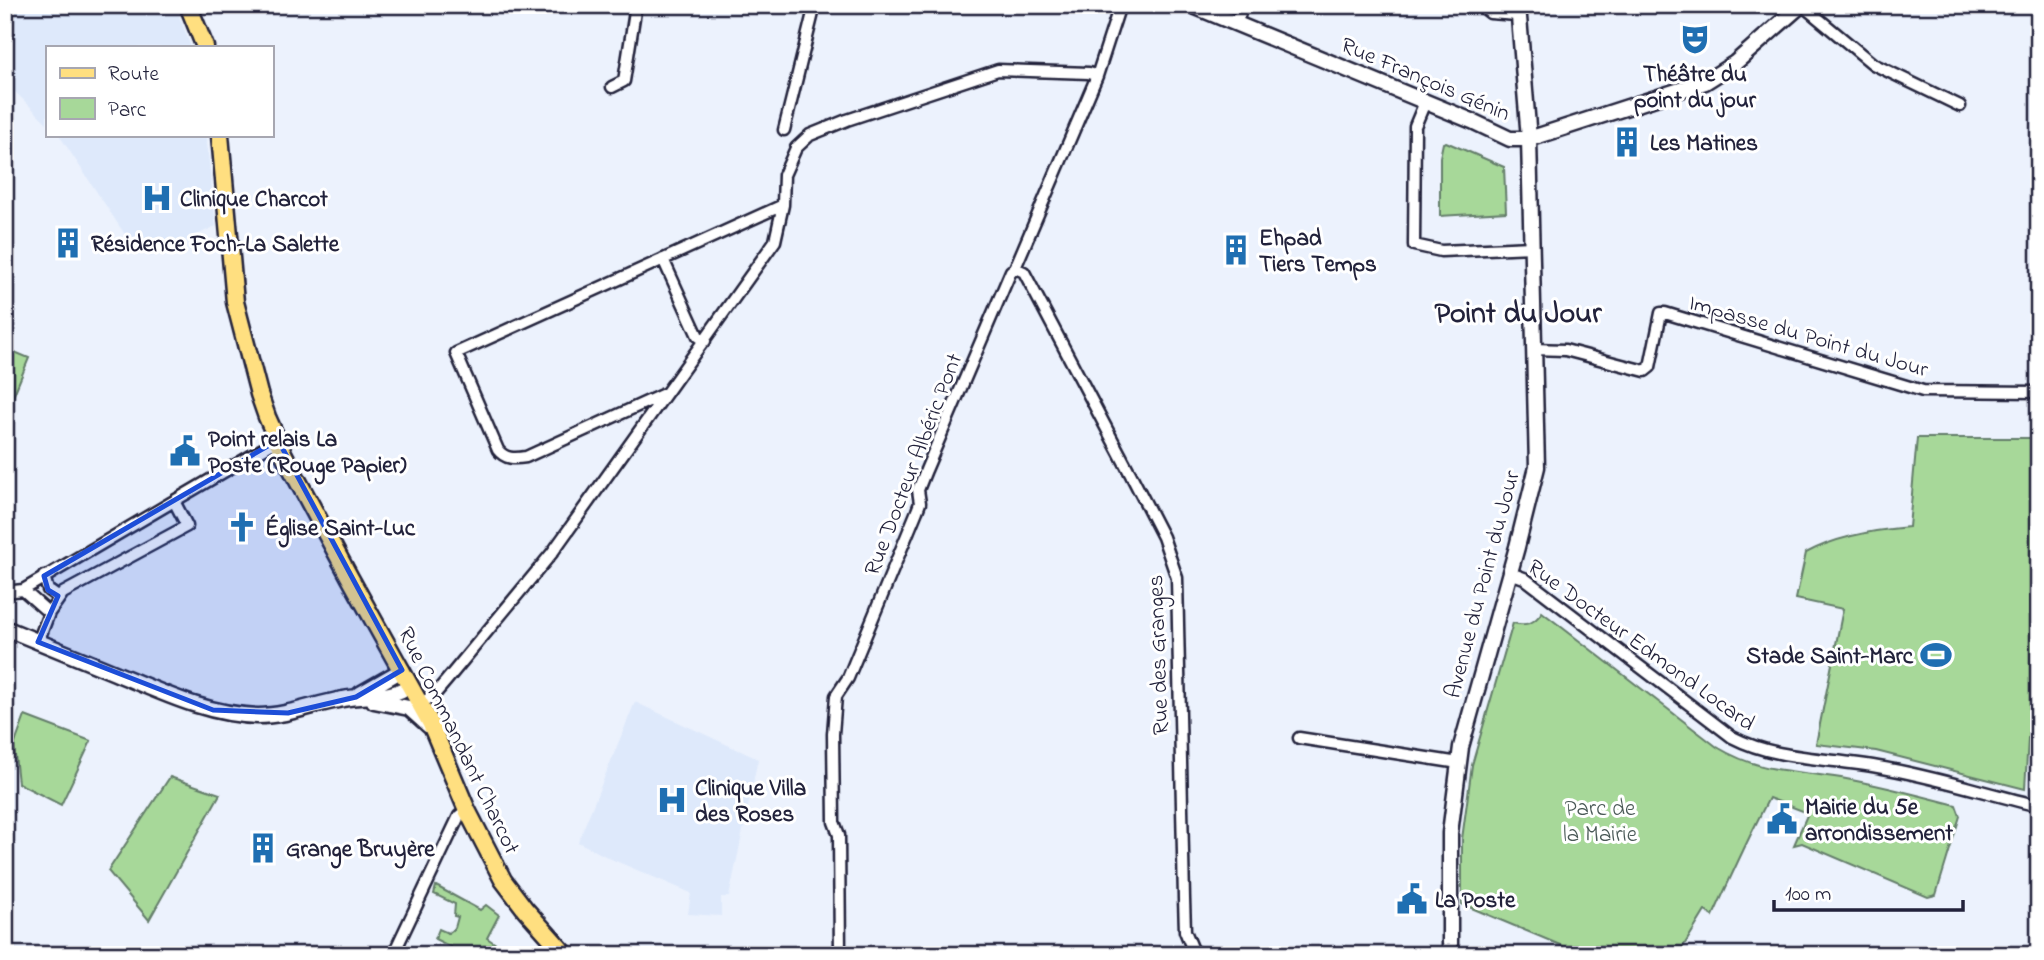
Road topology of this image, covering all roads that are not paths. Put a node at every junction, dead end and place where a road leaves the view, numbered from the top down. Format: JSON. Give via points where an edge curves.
{"nodes":[{"id":1,"x":188,"y":5,"type":"edge"},
{"id":2,"x":636,"y":5,"type":"edge"},
{"id":3,"x":815,"y":5,"type":"edge"},
{"id":4,"x":1120,"y":5,"type":"edge"},
{"id":5,"x":1191,"y":5,"type":"edge"},
{"id":6,"x":1243,"y":5,"type":"edge"},
{"id":7,"x":1480,"y":5,"type":"edge"},
{"id":8,"x":1802,"y":5,"type":"edge"},
{"id":9,"x":1215,"y":10,"type":"edge"},
{"id":10,"x":1517,"y":10,"type":"edge"},
{"id":11,"x":1236,"y":24,"type":"junction"},
{"id":12,"x":205,"y":46,"type":"edge"},
{"id":13,"x":1097,"y":76,"type":"junction"},
{"id":14,"x":612,"y":87,"type":"dead end"},
{"id":15,"x":1425,"y":102,"type":"junction"},
{"id":16,"x":1960,"y":106,"type":"dead end"},
{"id":17,"x":784,"y":130,"type":"dead end"},
{"id":18,"x":220,"y":136,"type":"edge"},
{"id":19,"x":1529,"y":139,"type":"junction"},
{"id":20,"x":783,"y":205,"type":"junction"},
{"id":21,"x":1532,"y":247,"type":"junction"},
{"id":22,"x":663,"y":259,"type":"junction"},
{"id":23,"x":1015,"y":268,"type":"junction"},
{"id":24,"x":705,"y":341,"type":"junction"},
{"id":25,"x":1533,"y":349,"type":"junction"},
{"id":26,"x":668,"y":392,"type":"junction"},
{"id":27,"x":2039,"y":392,"type":"edge"},
{"id":28,"x":278,"y":440,"type":"junction"},
{"id":29,"x":174,"y":501,"type":"junction"},
{"id":30,"x":1510,"y":573,"type":"junction"},
{"id":31,"x":44,"y":576,"type":"junction"},
{"id":32,"x":23,"y":590,"type":"junction"},
{"id":33,"x":5,"y":592,"type":"edge"},
{"id":34,"x":58,"y":597,"type":"junction"},
{"id":35,"x":49,"y":613,"type":"junction"},
{"id":36,"x":5,"y":628,"type":"edge"},
{"id":37,"x":38,"y":642,"type":"junction"},
{"id":38,"x":406,"y":678,"type":"junction"},
{"id":39,"x":356,"y":697,"type":"junction"},
{"id":40,"x":420,"y":704,"type":"junction"},
{"id":41,"x":433,"y":730,"type":"junction"},
{"id":42,"x":1299,"y":738,"type":"dead end"},
{"id":43,"x":1459,"y":763,"type":"junction"},
{"id":44,"x":2039,"y":806,"type":"edge"},
{"id":45,"x":467,"y":810,"type":"junction"},
{"id":46,"x":393,"y":955,"type":"edge"},
{"id":47,"x":566,"y":955,"type":"edge"},
{"id":48,"x":840,"y":955,"type":"edge"},
{"id":49,"x":1195,"y":955,"type":"edge"},
{"id":50,"x":1450,"y":955,"type":"edge"}],
"edges":[{"from":1,"to":12,"type":"main road"},
{"from":2,"to":14,"type":"street","via":[[624,81]]},
{"from":3,"to":17,"type":"street"},
{"from":4,"to":13,"type":"street","name":"Rue Docteur Albéric Pont"},
{"from":5,"to":9,"type":"main road","name":"Rue François Génin"},
{"from":6,"to":11,"type":"street"},
{"from":7,"to":10,"type":"street","via":[[1490,13]]},
{"from":8,"to":16,"type":"street","via":[[1873,64]]},
{"from":8,"to":19,"type":"main road","via":[[1735,63],[1705,82]]},
{"from":9,"to":11,"type":"main road","name":"Rue François Génin"},
{"from":10,"to":19,"type":"main road","name":"Avenue du Point du Jour"},
{"from":11,"to":15,"type":"main road","name":"Rue François Génin"},
{"from":13,"to":20,"type":"street","via":[[999,70],[810,135],[796,148],[785,175]]},
{"from":13,"to":23,"type":"street","name":"Rue Docteur Albéric Pont"},
{"from":15,"to":19,"type":"main road","name":"Rue François Génin","via":[[1507,137]]},
{"from":15,"to":21,"type":"street","via":[[1415,126],[1414,245],[1441,251]]},
{"from":18,"to":28,"type":"main road","name":"Rue Commandant Charcot","via":[[235,302],[259,394]]},
{"from":19,"to":21,"type":"main road","name":"Avenue du Point du Jour"},
{"from":20,"to":22,"type":"street"},
{"from":20,"to":24,"type":"street","via":[[775,241]]},
{"from":21,"to":25,"type":"main road","name":"Avenue du Point du Jour"},
{"from":22,"to":24,"type":"street"},
{"from":22,"to":26,"type":"street","via":[[456,353],[498,450],[514,459]]},
{"from":23,"to":48,"type":"street","name":"Rue Docteur Albéric Pont","via":[[926,470],[918,490],[917,511],[848,678],[836,696],[834,822],[839,835]]},
{"from":23,"to":49,"type":"street","name":"Rue des Granges","via":[[1024,272],[1131,475],[1163,537],[1177,578],[1185,931]]},
{"from":24,"to":26,"type":"street"},
{"from":25,"to":27,"type":"street","name":"Impasse du Point du Jour","via":[[1565,350],[1646,370],[1661,313],[1665,313],[1923,391]]},
{"from":25,"to":30,"type":"main road","name":"Avenue du Point du Jour","via":[[1536,467]]},
{"from":26,"to":40,"type":"street","via":[[552,553],[435,695]]},
{"from":28,"to":29,"type":"street"},
{"from":28,"to":38,"type":"main road","name":"Rue Commandant Charcot"},
{"from":29,"to":31,"type":"street"},
{"from":29,"to":34,"type":"street","via":[[187,526]]},
{"from":30,"to":43,"type":"main road","name":"Avenue du Point du Jour"},
{"from":30,"to":44,"type":"street","name":"Rue Docteur Edmond Locard","via":[[1524,578],[1750,747],[1880,767]]},
{"from":31,"to":32,"type":"street"},
{"from":31,"to":34,"type":"street","via":[[48,590]]},
{"from":32,"to":33,"type":"street"},
{"from":32,"to":35,"type":"street"},
{"from":34,"to":35,"type":"street"},
{"from":35,"to":37,"type":"street"},
{"from":36,"to":37,"type":"main road"},
{"from":37,"to":39,"type":"main road","via":[[181,699],[237,715],[288,713]]},
{"from":38,"to":39,"type":"main road","via":[[397,693]]},
{"from":38,"to":40,"type":"main road","name":"Rue Commandant Charcot"},
{"from":39,"to":41,"type":"main road","via":[[410,708]]},
{"from":40,"to":41,"type":"main road","name":"Rue Commandant Charcot"},
{"from":41,"to":45,"type":"main road","name":"Rue Commandant Charcot"},
{"from":42,"to":43,"type":"street"},
{"from":43,"to":50,"type":"main road","name":"Avenue du Point du Jour","via":[[1450,833]]},
{"from":45,"to":46,"type":"street","via":[[459,816]]},
{"from":45,"to":47,"type":"main road","name":"Rue Commandant Charcot","via":[[503,880]]}]}
